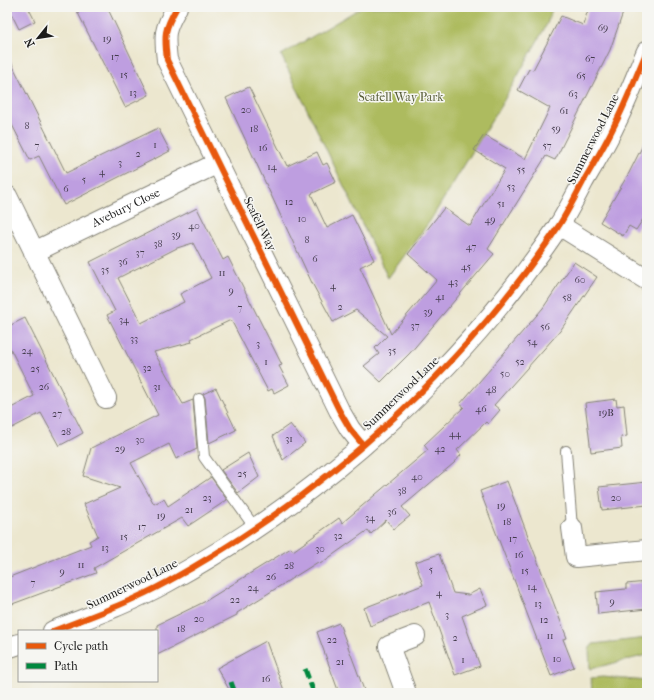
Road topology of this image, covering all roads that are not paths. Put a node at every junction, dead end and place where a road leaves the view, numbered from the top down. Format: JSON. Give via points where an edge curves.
{"nodes":[{"id":1,"x":177,"y":7,"type":"edge"},
{"id":2,"x":647,"y":51,"type":"edge"},
{"id":3,"x":218,"y":163,"type":"junction"},
{"id":4,"x":7,"y":196,"type":"edge"},
{"id":5,"x":559,"y":225,"type":"junction"},
{"id":6,"x":34,"y":252,"type":"junction"},
{"id":7,"x":647,"y":280,"type":"edge"},
{"id":8,"x":106,"y":398,"type":"dead end"},
{"id":9,"x":199,"y":399,"type":"dead end"},
{"id":10,"x":364,"y":445,"type":"junction"},
{"id":11,"x":566,"y":451,"type":"dead end"},
{"id":12,"x":255,"y":528,"type":"junction"},
{"id":13,"x":572,"y":528,"type":"joint"},
{"id":14,"x":647,"y":550,"type":"edge"},
{"id":15,"x":56,"y":630,"type":"edge"},
{"id":16,"x":415,"y":636,"type":"dead end"},
{"id":17,"x":18,"y":644,"type":"edge"},
{"id":18,"x":7,"y":648,"type":"edge"},
{"id":19,"x":406,"y":693,"type":"edge"}],
"edges":[{"from":1,"to":3,"type":"street","name":"Scafell Way","via":[[164,36],[167,60]]},
{"from":2,"to":5,"type":"street","name":"Summerwood Lane","via":[[614,126]]},
{"from":3,"to":6,"type":"street","name":"Avebury Close"},
{"from":3,"to":10,"type":"street","name":"Scafell Way","via":[[339,410],[350,429]]},
{"from":4,"to":6,"type":"street"},
{"from":5,"to":7,"type":"street"},
{"from":5,"to":10,"type":"street","name":"Summerwood Lane","via":[[492,316],[431,382]]},
{"from":6,"to":8,"type":"street"},
{"from":9,"to":12,"type":"lane","via":[[204,457]]},
{"from":10,"to":12,"type":"street","name":"Summerwood Lane","via":[[293,502]]},
{"from":11,"to":13,"type":"lane"},
{"from":12,"to":15,"type":"street","name":"Summerwood Lane","via":[[167,582],[111,609]]},
{"from":13,"to":14,"type":"street","via":[[576,557]]},
{"from":16,"to":19,"type":"street","via":[[389,646]]},
{"from":17,"to":18,"type":"street"}]}
